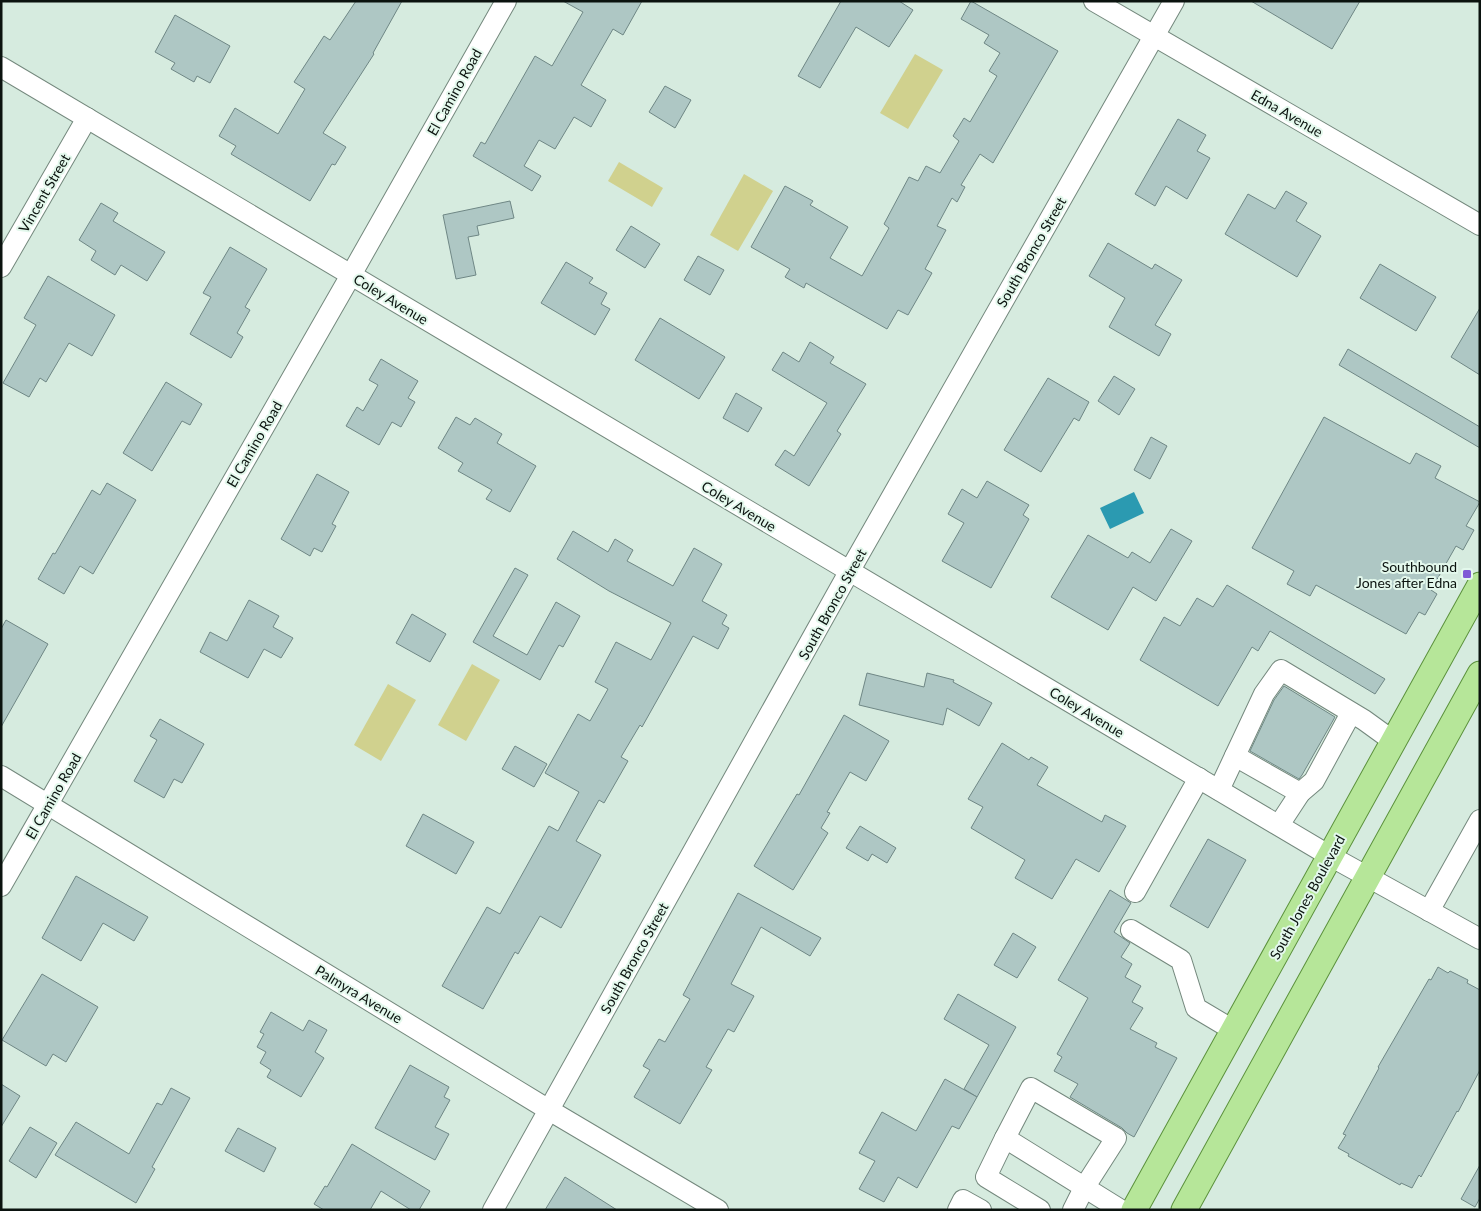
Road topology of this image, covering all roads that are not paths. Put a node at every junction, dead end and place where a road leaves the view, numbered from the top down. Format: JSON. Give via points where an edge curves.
{"nodes":[{"id":1,"x":506,"y":1,"type":"edge"},
{"id":2,"x":1094,"y":1,"type":"edge"},
{"id":3,"x":1174,"y":1,"type":"edge"},
{"id":4,"x":1154,"y":37,"type":"junction"},
{"id":5,"x":1,"y":67,"type":"edge"},
{"id":6,"x":87,"y":118,"type":"junction"},
{"id":7,"x":1480,"y":225,"type":"edge"},
{"id":8,"x":1,"y":267,"type":"edge"},
{"id":9,"x":351,"y":275,"type":"junction"},
{"id":10,"x":850,"y":572,"type":"junction"},
{"id":11,"x":1480,"y":585,"type":"edge"},
{"id":12,"x":1480,"y":674,"type":"edge"},
{"id":13,"x":1351,"y":713,"type":"junction"},
{"id":14,"x":1394,"y":742,"type":"junction"},
{"id":15,"x":1235,"y":756,"type":"junction"},
{"id":16,"x":1,"y":776,"type":"edge"},
{"id":17,"x":1199,"y":778,"type":"junction"},
{"id":18,"x":1219,"y":790,"type":"junction"},
{"id":19,"x":1300,"y":792,"type":"junction"},
{"id":20,"x":48,"y":804,"type":"junction"},
{"id":21,"x":1480,"y":820,"type":"edge"},
{"id":22,"x":1279,"y":825,"type":"junction"},
{"id":23,"x":1330,"y":856,"type":"junction"},
{"id":24,"x":1368,"y":877,"type":"junction"},
{"id":25,"x":1,"y":886,"type":"edge"},
{"id":26,"x":1135,"y":892,"type":"dead end"},
{"id":27,"x":1429,"y":911,"type":"junction"},
{"id":28,"x":1131,"y":930,"type":"dead end"},
{"id":29,"x":1480,"y":939,"type":"edge"},
{"id":30,"x":1233,"y":1030,"type":"junction"},
{"id":31,"x":549,"y":1110,"type":"junction"},
{"id":32,"x":1005,"y":1138,"type":"junction"},
{"id":33,"x":1084,"y":1188,"type":"junction"},
{"id":34,"x":493,"y":1210,"type":"edge"},
{"id":35,"x":718,"y":1210,"type":"edge"},
{"id":36,"x":1040,"y":1210,"type":"edge"},
{"id":37,"x":1073,"y":1210,"type":"edge"},
{"id":38,"x":1121,"y":1210,"type":"edge"},
{"id":39,"x":1134,"y":1210,"type":"edge"},
{"id":40,"x":1184,"y":1210,"type":"edge"}],
"edges":[{"from":1,"to":9,"type":"street","name":"El Camino Road"},
{"from":2,"to":4,"type":"street","name":"Edna Avenue"},
{"from":3,"to":4,"type":"street","name":"South Bronco Street"},
{"from":4,"to":7,"type":"street","name":"Edna Avenue"},
{"from":4,"to":10,"type":"street","name":"South Bronco Street"},
{"from":5,"to":6,"type":"street","name":"Coley Avenue"},
{"from":6,"to":8,"type":"street","name":"Vincent Street"},
{"from":6,"to":9,"type":"street","name":"Coley Avenue"},
{"from":9,"to":10,"type":"street","name":"Coley Avenue"},
{"from":9,"to":20,"type":"street","name":"El Camino Road"},
{"from":10,"to":17,"type":"street","name":"Coley Avenue"},
{"from":10,"to":31,"type":"street","name":"South Bronco Street"},
{"from":11,"to":14,"type":"main road","name":"South Jones Boulevard"},
{"from":12,"to":24,"type":"main road"},
{"from":13,"to":14,"type":"street"},
{"from":13,"to":15,"type":"street","via":[[1281,670],[1264,694]]},
{"from":13,"to":19,"type":"street","via":[[1314,782]]},
{"from":14,"to":23,"type":"main road","name":"South Jones Boulevard"},
{"from":15,"to":18,"type":"street"},
{"from":15,"to":19,"type":"street"},
{"from":16,"to":20,"type":"street","name":"Palmyra Avenue"},
{"from":17,"to":18,"type":"street","name":"Coley Avenue"},
{"from":17,"to":26,"type":"street"},
{"from":18,"to":22,"type":"street","name":"Coley Avenue"},
{"from":19,"to":22,"type":"street"},
{"from":20,"to":25,"type":"street","name":"El Camino Road"},
{"from":20,"to":31,"type":"street","name":"Palmyra Avenue"},
{"from":21,"to":27,"type":"street"},
{"from":22,"to":23,"type":"street","name":"Coley Avenue"},
{"from":23,"to":24,"type":"street","name":"Coley Avenue"},
{"from":23,"to":30,"type":"main road","name":"South Jones Boulevard"},
{"from":24,"to":27,"type":"street","name":"Coley Avenue"},
{"from":24,"to":40,"type":"main road"},
{"from":27,"to":29,"type":"street","name":"Coley Avenue"},
{"from":28,"to":30,"type":"street","via":[[1182,960],[1196,1008]]},
{"from":30,"to":39,"type":"main road","name":"South Jones Boulevard"},
{"from":31,"to":34,"type":"street","name":"South Bronco Street"},
{"from":31,"to":35,"type":"street","name":"Palmyra Avenue"},
{"from":32,"to":33,"type":"street"},
{"from":32,"to":33,"type":"street","via":[[1031,1088],[1116,1138]]},
{"from":32,"to":36,"type":"street","via":[[986,1177]]},
{"from":33,"to":37,"type":"street"},
{"from":33,"to":38,"type":"street"}]}
